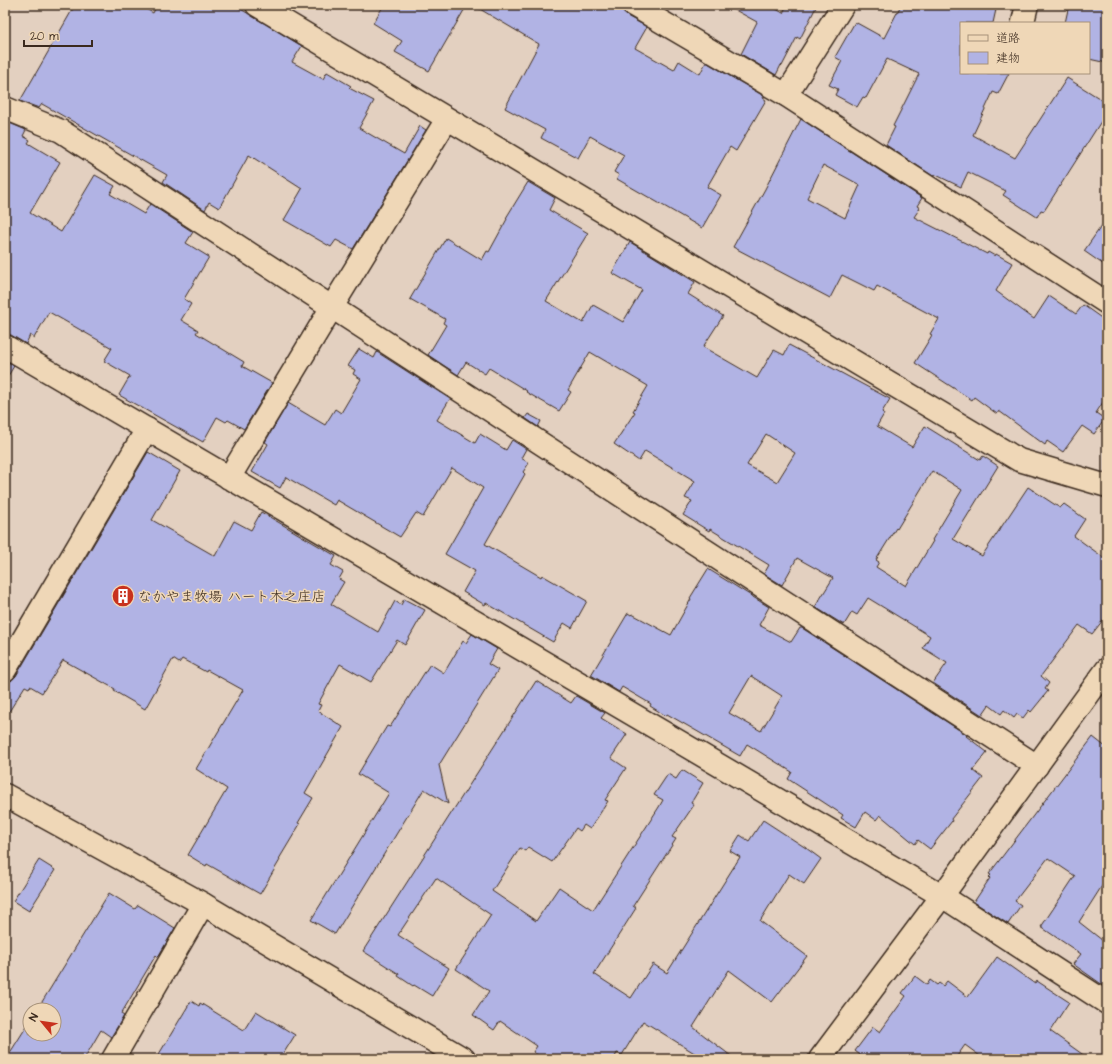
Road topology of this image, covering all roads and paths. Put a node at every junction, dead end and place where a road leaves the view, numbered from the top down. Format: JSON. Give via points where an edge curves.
{"nodes":[{"id":1,"x":257,"y":5,"type":"edge"},
{"id":2,"x":633,"y":5,"type":"edge"},
{"id":3,"x":843,"y":5,"type":"edge"},
{"id":4,"x":786,"y":94,"type":"junction"},
{"id":5,"x":5,"y":108,"type":"edge"},
{"id":6,"x":448,"y":119,"type":"junction"},
{"id":7,"x":1107,"y":302,"type":"edge"},
{"id":8,"x":332,"y":307,"type":"junction"},
{"id":9,"x":5,"y":346,"type":"edge"},
{"id":10,"x":147,"y":429,"type":"junction"},
{"id":11,"x":229,"y":478,"type":"junction"},
{"id":12,"x":1107,"y":486,"type":"edge"},
{"id":13,"x":1107,"y":669,"type":"edge"},
{"id":14,"x":5,"y":670,"type":"edge"},
{"id":15,"x":1037,"y":766,"type":"junction"},
{"id":16,"x":5,"y":795,"type":"edge"},
{"id":17,"x":942,"y":896,"type":"junction"},
{"id":18,"x":203,"y":904,"type":"junction"},
{"id":19,"x":1107,"y":1003,"type":"edge"},
{"id":20,"x":113,"y":1059,"type":"edge"},
{"id":21,"x":464,"y":1059,"type":"edge"},
{"id":22,"x":820,"y":1059,"type":"edge"}],
"edges":[{"from":1,"to":6,"type":"street"},
{"from":2,"to":4,"type":"street"},
{"from":3,"to":4,"type":"street"},
{"from":4,"to":7,"type":"street"},
{"from":5,"to":8,"type":"street","via":[[61,131]]},
{"from":6,"to":8,"type":"street"},
{"from":6,"to":12,"type":"street","via":[[1019,460]]},
{"from":8,"to":11,"type":"street"},
{"from":8,"to":15,"type":"street"},
{"from":9,"to":10,"type":"street"},
{"from":10,"to":11,"type":"street"},
{"from":10,"to":14,"type":"street"},
{"from":11,"to":17,"type":"street"},
{"from":13,"to":15,"type":"street"},
{"from":15,"to":17,"type":"street"},
{"from":16,"to":18,"type":"street"},
{"from":17,"to":19,"type":"street"},
{"from":17,"to":22,"type":"street"},
{"from":18,"to":20,"type":"street"},
{"from":18,"to":21,"type":"street"}]}
